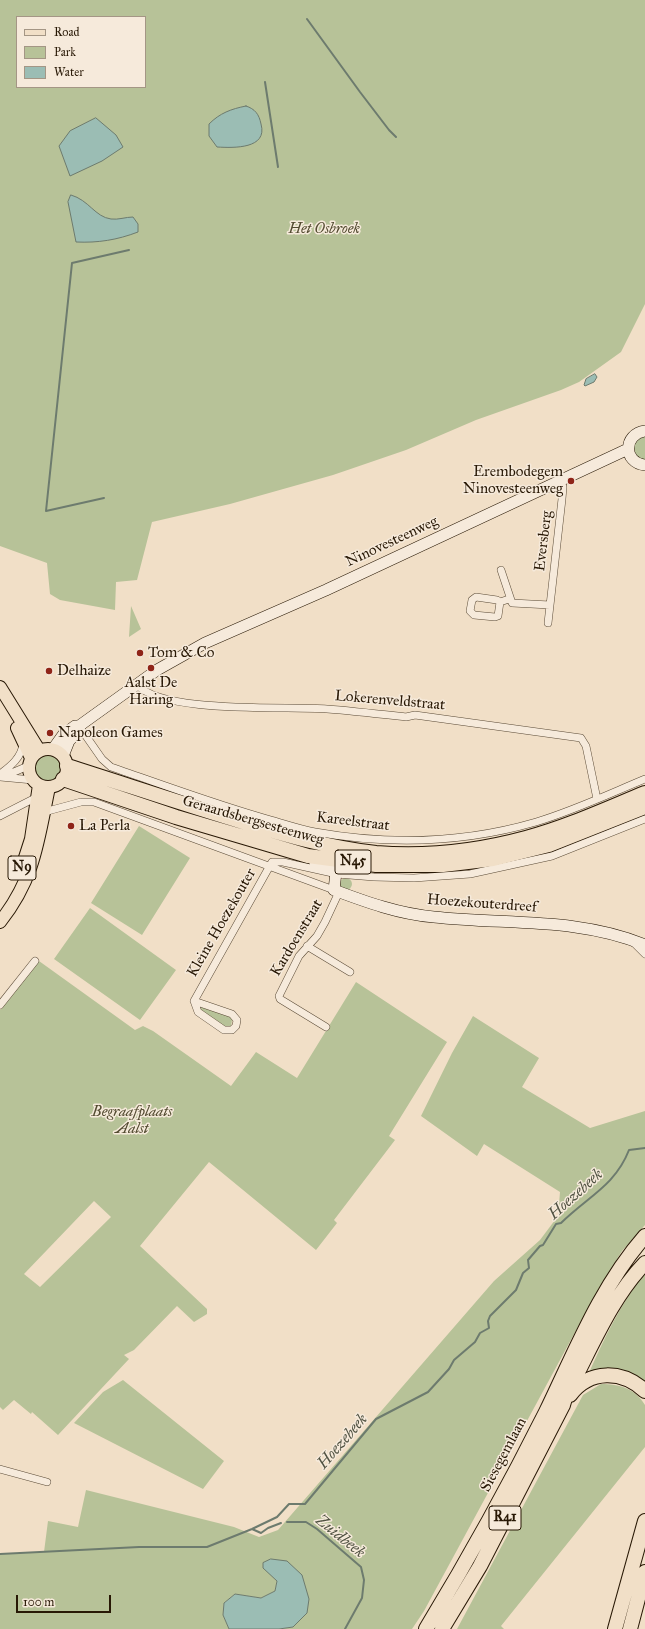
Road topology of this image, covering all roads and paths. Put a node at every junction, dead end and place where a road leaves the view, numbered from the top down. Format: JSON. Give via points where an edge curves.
{"nodes":[{"id":1,"x":645,"y":431,"type":"edge"},
{"id":2,"x":630,"y":453,"type":"junction"},
{"id":3,"x":645,"y":465,"type":"edge"},
{"id":4,"x":561,"y":481,"type":"junction"},
{"id":5,"x":501,"y":570,"type":"dead end"},
{"id":6,"x":509,"y":599,"type":"junction"},
{"id":7,"x":500,"y":602,"type":"dead end"},
{"id":8,"x":550,"y":605,"type":"junction"},
{"id":9,"x":548,"y":623,"type":"dead end"},
{"id":10,"x":136,"y":684,"type":"junction"},
{"id":11,"x":0,"y":687,"type":"edge"},
{"id":12,"x":0,"y":697,"type":"edge"},
{"id":13,"x":79,"y":726,"type":"junction"},
{"id":14,"x":23,"y":739,"type":"junction"},
{"id":15,"x":33,"y":758,"type":"junction"},
{"id":16,"x":62,"y":763,"type":"junction"},
{"id":17,"x":0,"y":774,"type":"edge"},
{"id":18,"x":0,"y":777,"type":"edge"},
{"id":19,"x":645,"y":779,"type":"edge"},
{"id":20,"x":41,"y":784,"type":"junction"},
{"id":21,"x":645,"y":793,"type":"edge"},
{"id":22,"x":37,"y":797,"type":"junction"},
{"id":23,"x":597,"y":799,"type":"junction"},
{"id":24,"x":645,"y":807,"type":"edge"},
{"id":25,"x":44,"y":812,"type":"junction"},
{"id":26,"x":0,"y":816,"type":"edge"},
{"id":27,"x":645,"y":819,"type":"edge"},
{"id":28,"x":308,"y":856,"type":"junction"},
{"id":29,"x":273,"y":864,"type":"junction"},
{"id":30,"x":337,"y":874,"type":"junction"},
{"id":31,"x":336,"y":891,"type":"junction"},
{"id":32,"x":0,"y":908,"type":"edge"},
{"id":33,"x":0,"y":922,"type":"edge"},
{"id":34,"x":631,"y":940,"type":"junction"},
{"id":35,"x":645,"y":945,"type":"edge"},
{"id":36,"x":307,"y":946,"type":"junction"},
{"id":37,"x":645,"y":954,"type":"edge"},
{"id":38,"x":35,"y":960,"type":"dead end"},
{"id":39,"x":350,"y":972,"type":"dead end"},
{"id":40,"x":194,"y":1001,"type":"junction"},
{"id":41,"x":0,"y":1005,"type":"edge"},
{"id":42,"x":326,"y":1026,"type":"dead end"},
{"id":43,"x":645,"y":1236,"type":"edge"},
{"id":44,"x":645,"y":1263,"type":"edge"},
{"id":45,"x":645,"y":1391,"type":"edge"},
{"id":46,"x":563,"y":1405,"type":"junction"},
{"id":47,"x":0,"y":1469,"type":"edge"},
{"id":48,"x":47,"y":1482,"type":"dead end"},
{"id":49,"x":645,"y":1521,"type":"edge"},
{"id":50,"x":645,"y":1572,"type":"edge"},
{"id":51,"x":426,"y":1629,"type":"edge"},
{"id":52,"x":442,"y":1629,"type":"edge"},
{"id":53,"x":615,"y":1629,"type":"edge"},
{"id":54,"x":630,"y":1629,"type":"edge"}],
"edges":[{"from":1,"to":2,"type":"main road","via":[[631,438]]},
{"from":2,"to":3,"type":"main road","via":[[639,464]]},
{"from":2,"to":4,"type":"main road","name":"Ninovesteenweg","via":[[593,464]]},
{"from":4,"to":8,"type":"street","name":"Eversberg","via":[[563,494]]},
{"from":4,"to":10,"type":"main road","name":"Ninovesteenweg","via":[[205,643],[167,663]]},
{"from":5,"to":6,"type":"street"},
{"from":6,"to":7,"type":"street"},
{"from":6,"to":8,"type":"street","via":[[514,604]]},
{"from":8,"to":9,"type":"street","name":"Eversberg"},
{"from":10,"to":13,"type":"main road","name":"Ninovesteenweg"},
{"from":10,"to":23,"type":"street","name":"Lokerenveldstraat","via":[[141,690],[155,697],[200,706],[326,709],[406,717],[415,715],[581,738],[586,746]]},
{"from":11,"to":15,"type":"main road"},
{"from":12,"to":14,"type":"main road"},
{"from":13,"to":16,"type":"main road","via":[[79,730],[70,740]]},
{"from":13,"to":23,"type":"street","name":"Kareelstraat","via":[[110,767],[254,815],[313,831],[348,837],[414,840],[488,833],[536,822]]},
{"from":14,"to":15,"type":"main road"},
{"from":14,"to":17,"type":"street","via":[[19,756]]},
{"from":15,"to":16,"type":"main road"},
{"from":15,"to":17,"type":"street","via":[[14,772]]},
{"from":15,"to":20,"type":"main road","via":[[30,775]]},
{"from":16,"to":20,"type":"main road","via":[[56,786]]},
{"from":16,"to":21,"type":"highway","name":"Geraardsbergsesteenweg","number":"N45","via":[[180,804],[311,843],[376,853],[441,852],[490,846],[570,824]]},
{"from":16,"to":28,"type":"highway","name":"Geraardsbergsesteenweg","number":"N45","via":[[176,817]]},
{"from":18,"to":20,"type":"street"},
{"from":19,"to":23,"type":"street","name":"Kareelstraat"},
{"from":20,"to":22,"type":"main road","number":"N9"},
{"from":20,"to":25,"type":"main road","number":"N9"},
{"from":22,"to":26,"type":"street"},
{"from":22,"to":32,"type":"main road","number":"N9","via":[[26,858],[16,882]]},
{"from":24,"to":28,"type":"highway","name":"Geraardsbergsesteenweg","number":"N45","via":[[549,845],[469,863],[414,867]]},
{"from":25,"to":29,"type":"street","name":"Hoezekouterdreef","via":[[80,802],[94,802]]},
{"from":25,"to":33,"type":"main road","number":"N9","via":[[35,857],[27,878]]},
{"from":27,"to":30,"type":"street","name":"Hoezekouterdreef","via":[[552,856],[494,870],[414,878]]},
{"from":28,"to":30,"type":"main road","via":[[315,863],[333,867]]},
{"from":29,"to":30,"type":"street","name":"Hoezekouterdreef"},
{"from":29,"to":31,"type":"street","name":"Hoezekouterdreef"},
{"from":29,"to":40,"type":"street","name":"Kleine Hoezekouter"},
{"from":30,"to":31,"type":"main road"},
{"from":31,"to":34,"type":"main road","name":"Hoezekouterdreef","via":[[416,915],[561,925],[602,931]]},
{"from":31,"to":36,"type":"street","name":"Kardoenstraat","via":[[317,936]]},
{"from":34,"to":35,"type":"main road","name":"Hoezekouterdreef"},
{"from":34,"to":37,"type":"street","name":"Hoezekouterdreef"},
{"from":36,"to":39,"type":"street"},
{"from":36,"to":42,"type":"street","name":"Kardoenstraat","via":[[279,997]]},
{"from":38,"to":41,"type":"street"},
{"from":40,"to":40,"type":"street","name":"Kleine Hoezekouter","via":[[198,1012],[224,1030],[232,1030],[236,1026],[237,1020],[232,1014]]},
{"from":43,"to":51,"type":"highway","name":"Siesegemlaan","number":"R41","via":[[627,1257],[605,1293],[470,1557]]},
{"from":44,"to":46,"type":"highway","name":"Siesegemlaan","number":"R41","via":[[619,1295],[574,1378]]},
{"from":45,"to":46,"type":"highway","via":[[621,1376],[602,1375],[576,1387]]},
{"from":46,"to":52,"type":"highway","name":"Siesegemlaan","number":"R41","via":[[480,1566]]},
{"from":47,"to":48,"type":"street"},
{"from":49,"to":53,"type":"highway"},
{"from":50,"to":54,"type":"highway"}]}
